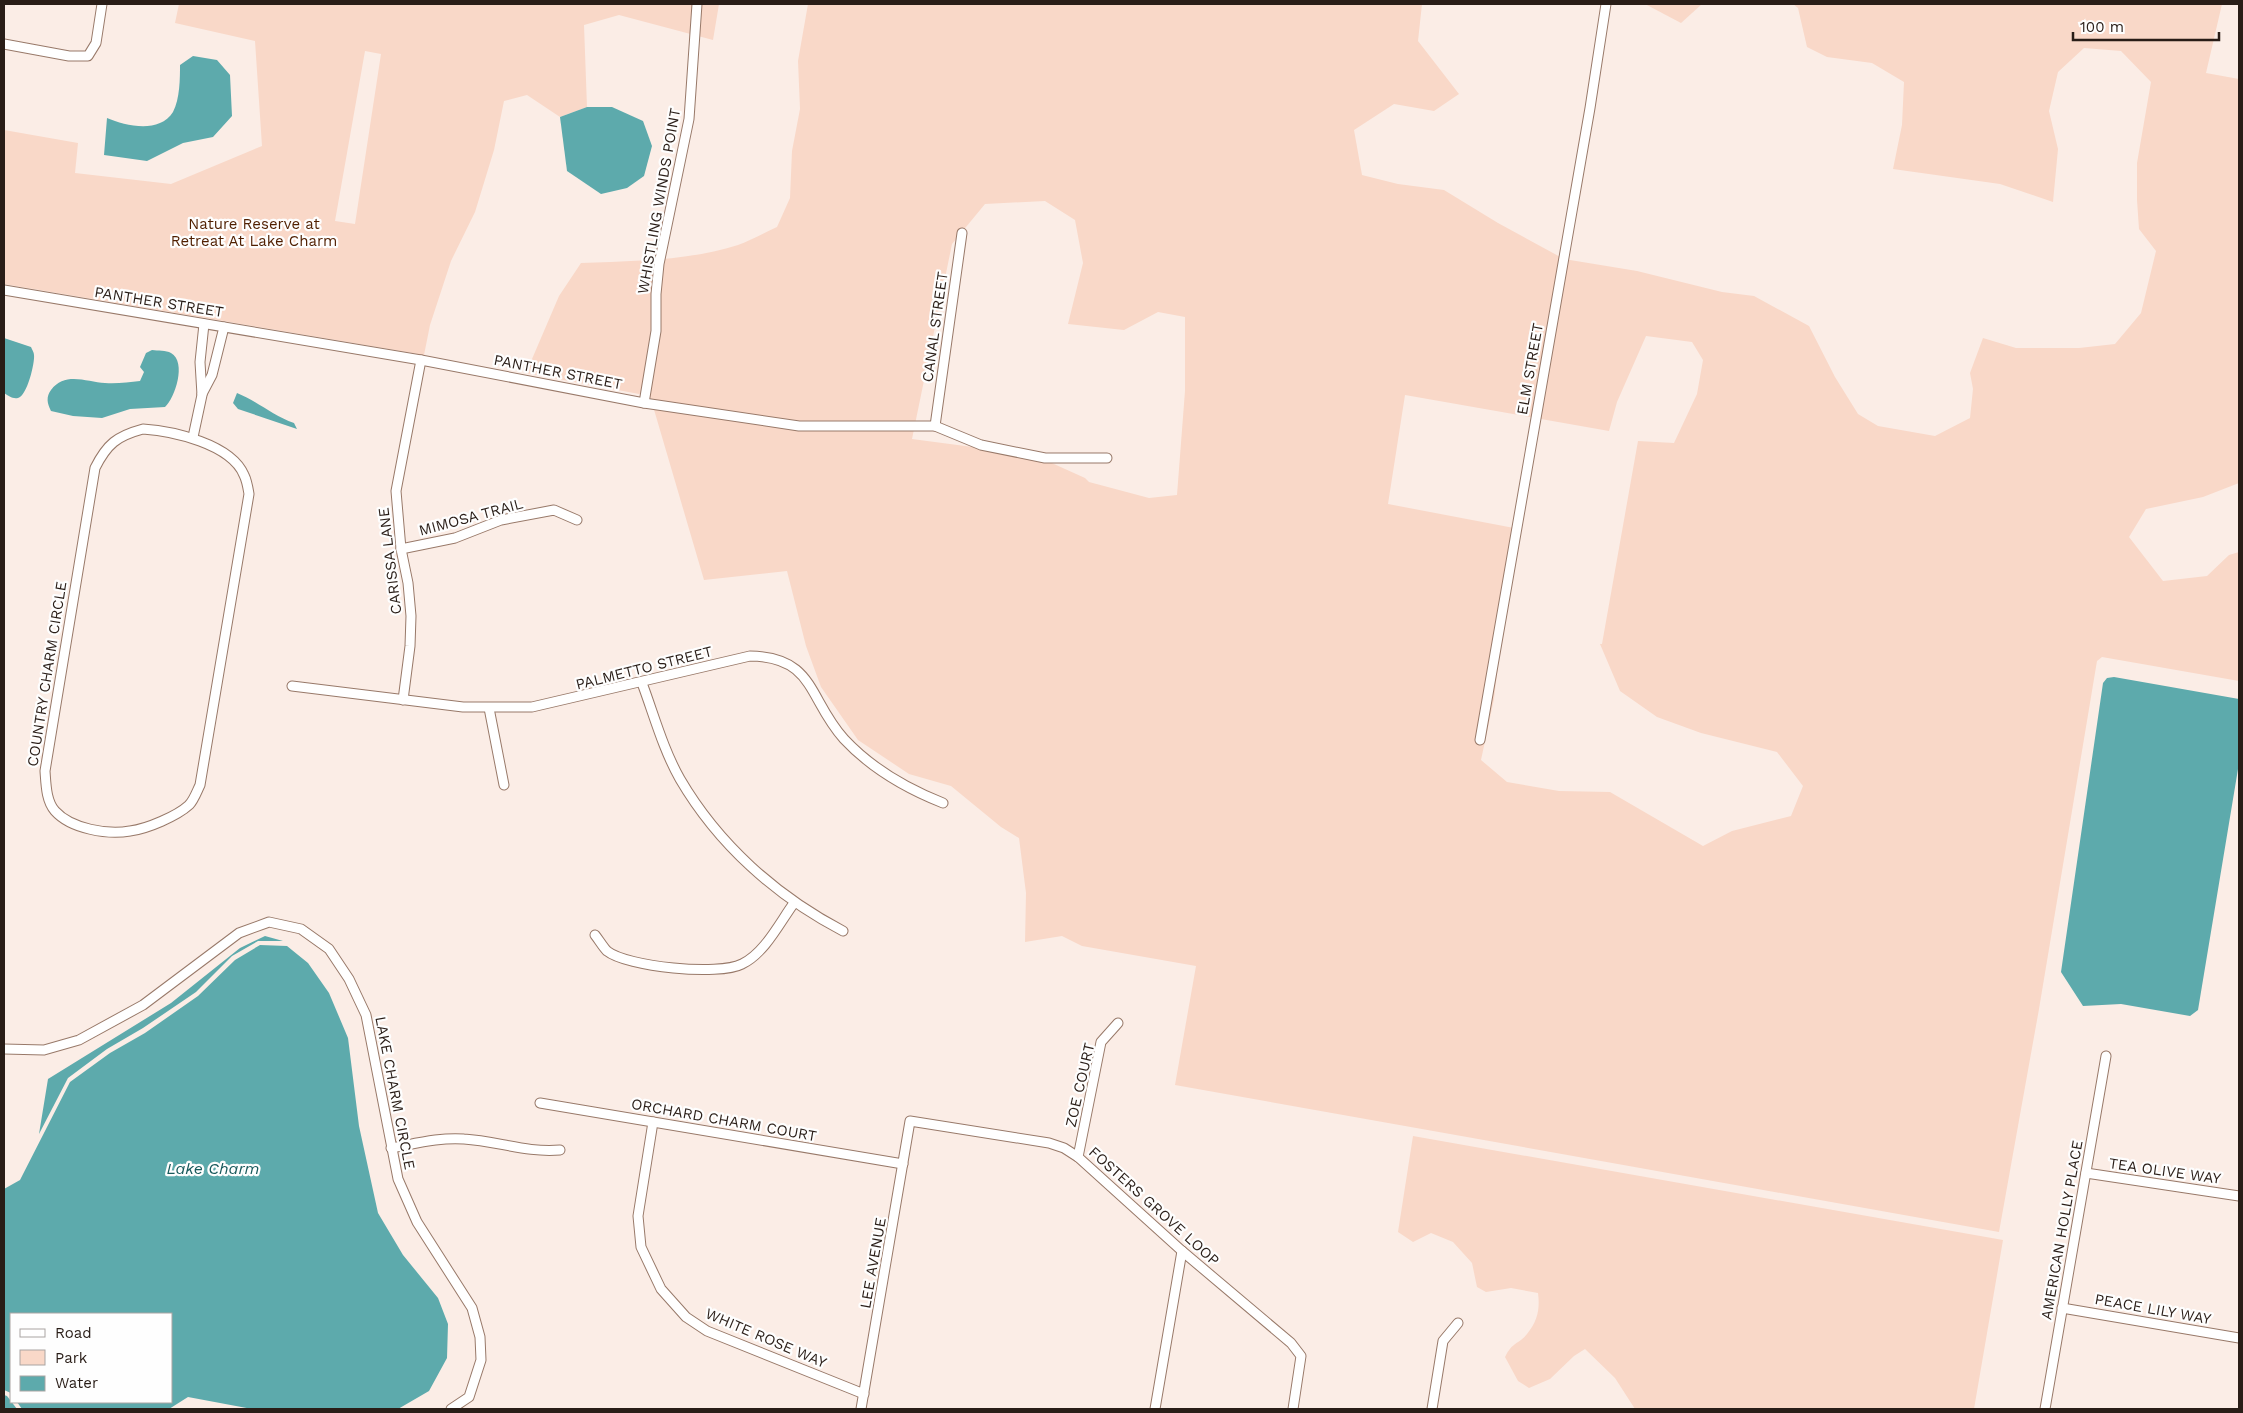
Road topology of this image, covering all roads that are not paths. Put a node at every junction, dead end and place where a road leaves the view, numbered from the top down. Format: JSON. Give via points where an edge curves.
{"nodes":[{"id":1,"x":102,"y":4,"type":"edge"},
{"id":2,"x":697,"y":4,"type":"edge"},
{"id":3,"x":1606,"y":4,"type":"edge"},
{"id":4,"x":4,"y":44,"type":"edge"},
{"id":5,"x":962,"y":233,"type":"dead end"},
{"id":6,"x":4,"y":290,"type":"edge"},
{"id":7,"x":204,"y":324,"type":"junction"},
{"id":8,"x":224,"y":327,"type":"junction"},
{"id":9,"x":421,"y":360,"type":"junction"},
{"id":10,"x":200,"y":362,"type":"junction"},
{"id":11,"x":215,"y":365,"type":"junction"},
{"id":12,"x":202,"y":395,"type":"junction"},
{"id":13,"x":644,"y":403,"type":"junction"},
{"id":14,"x":935,"y":426,"type":"junction"},
{"id":15,"x":193,"y":436,"type":"junction"},
{"id":16,"x":1107,"y":458,"type":"dead end"},
{"id":17,"x":577,"y":520,"type":"dead end"},
{"id":18,"x":400,"y":549,"type":"junction"},
{"id":19,"x":642,"y":682,"type":"junction"},
{"id":20,"x":292,"y":686,"type":"dead end"},
{"id":21,"x":403,"y":700,"type":"junction"},
{"id":22,"x":488,"y":708,"type":"junction"},
{"id":23,"x":1480,"y":740,"type":"dead end"},
{"id":24,"x":504,"y":785,"type":"dead end"},
{"id":25,"x":943,"y":803,"type":"dead end"},
{"id":26,"x":794,"y":903,"type":"junction"},
{"id":27,"x":843,"y":931,"type":"dead end"},
{"id":28,"x":596,"y":935,"type":"dead end"},
{"id":29,"x":1118,"y":1024,"type":"dead end"},
{"id":30,"x":4,"y":1049,"type":"edge"},
{"id":31,"x":2106,"y":1056,"type":"dead end"},
{"id":32,"x":540,"y":1102,"type":"dead end"},
{"id":33,"x":910,"y":1121,"type":"joint"},
{"id":34,"x":653,"y":1122,"type":"junction"},
{"id":35,"x":390,"y":1148,"type":"junction"},
{"id":36,"x":560,"y":1150,"type":"dead end"},
{"id":37,"x":1078,"y":1157,"type":"junction"},
{"id":38,"x":903,"y":1164,"type":"junction"},
{"id":39,"x":2086,"y":1173,"type":"junction"},
{"id":40,"x":2239,"y":1196,"type":"edge"},
{"id":41,"x":1182,"y":1251,"type":"junction"},
{"id":42,"x":2062,"y":1308,"type":"junction"},
{"id":43,"x":1458,"y":1323,"type":"dead end"},
{"id":44,"x":2239,"y":1338,"type":"edge"},
{"id":45,"x":864,"y":1394,"type":"junction"},
{"id":46,"x":452,"y":1409,"type":"edge"},
{"id":47,"x":861,"y":1409,"type":"edge"},
{"id":48,"x":1155,"y":1409,"type":"edge"},
{"id":49,"x":1294,"y":1409,"type":"edge"},
{"id":50,"x":1432,"y":1409,"type":"edge"},
{"id":51,"x":2045,"y":1409,"type":"edge"}],
"edges":[{"from":1,"to":4,"type":"street","via":[[96,43],[88,56],[69,56]]},
{"from":2,"to":13,"type":"street","name":"WHISTLING WINDS POINT","via":[[689,119],[659,264],[656,331]]},
{"from":3,"to":23,"type":"street","name":"ELM STREET"},
{"from":5,"to":14,"type":"street","name":"CANAL STREET"},
{"from":6,"to":7,"type":"street","name":"PANTHER STREET"},
{"from":7,"to":8,"type":"street","name":"PANTHER STREET"},
{"from":7,"to":10,"type":"street"},
{"from":8,"to":9,"type":"street","name":"PANTHER STREET"},
{"from":8,"to":11,"type":"street"},
{"from":9,"to":13,"type":"street","name":"PANTHER STREET"},
{"from":9,"to":18,"type":"street","name":"CARISSA LANE","via":[[396,491]]},
{"from":10,"to":11,"type":"street"},
{"from":10,"to":12,"type":"street"},
{"from":11,"to":12,"type":"street"},
{"from":12,"to":15,"type":"street"},
{"from":13,"to":14,"type":"street","name":"PANTHER STREET","via":[[799,426]]},
{"from":14,"to":16,"type":"street","name":"PANTHER STREET","via":[[981,445],[1045,458]]},
{"from":15,"to":15,"type":"street","name":"COUNTRY CHARM CIRCLE","via":[[230,458],[244,474],[249,494],[200,785],[191,803],[176,815],[131,831],[110,832],[73,824],[54,811],[46,793],[44,771],[95,468],[105,448],[125,433],[143,428]]},
{"from":17,"to":18,"type":"street","name":"MIMOSA TRAIL","via":[[554,510],[501,520],[455,538]]},
{"from":18,"to":21,"type":"street","name":"CARISSA LANE","via":[[411,616]]},
{"from":19,"to":22,"type":"street","name":"PALMETTO STREET","via":[[532,707]]},
{"from":19,"to":25,"type":"street","name":"PALMETTO STREET","via":[[750,656],[778,658],[793,666],[806,679],[826,716],[868,762],[914,792]]},
{"from":19,"to":26,"type":"street","via":[[680,779],[734,851]]},
{"from":20,"to":21,"type":"street","name":"PALMETTO STREET"},
{"from":21,"to":22,"type":"street","name":"PALMETTO STREET"},
{"from":22,"to":24,"type":"street"},
{"from":26,"to":27,"type":"street"},
{"from":26,"to":28,"type":"street","via":[[751,958],[731,968],[715,971],[633,960],[607,951]]},
{"from":29,"to":37,"type":"street","name":"ZOE COURT","via":[[1101,1042]]},
{"from":30,"to":35,"type":"street","name":"LAKE CHARM CIRCLE","via":[[44,1050],[79,1040],[143,1005],[239,934],[269,922],[301,929],[329,949],[349,979],[366,1015]]},
{"from":31,"to":39,"type":"street","name":"AMERICAN HOLLY PLACE"},
{"from":32,"to":34,"type":"street","name":"ORCHARD CHARM COURT"},
{"from":33,"to":37,"type":"street","name":"FOSTERS GROVE LOOP","via":[[1049,1143]]},
{"from":33,"to":38,"type":"street","name":"LEE AVENUE"},
{"from":34,"to":38,"type":"street","name":"ORCHARD CHARM COURT"},
{"from":34,"to":45,"type":"street","name":"WHITE ROSE WAY","via":[[638,1216],[641,1247],[661,1288],[686,1317],[707,1331]]},
{"from":35,"to":36,"type":"street","via":[[449,1138],[533,1151]]},
{"from":35,"to":46,"type":"street","name":"LAKE CHARM CIRCLE","via":[[398,1180],[417,1222],[472,1308],[480,1338],[481,1360],[469,1397]]},
{"from":37,"to":41,"type":"street","name":"FOSTERS GROVE LOOP"},
{"from":38,"to":45,"type":"street","name":"LEE AVENUE"},
{"from":39,"to":40,"type":"street","name":"TEA OLIVE WAY"},
{"from":39,"to":42,"type":"street","name":"AMERICAN HOLLY PLACE"},
{"from":41,"to":48,"type":"street"},
{"from":41,"to":49,"type":"street","name":"FOSTERS GROVE LOOP","via":[[1291,1343],[1301,1356]]},
{"from":42,"to":44,"type":"street","name":"PEACE LILY WAY"},
{"from":42,"to":51,"type":"street","name":"AMERICAN HOLLY PLACE"},
{"from":43,"to":50,"type":"street","via":[[1443,1341]]},
{"from":45,"to":47,"type":"street","name":"LEE AVENUE"}]}
